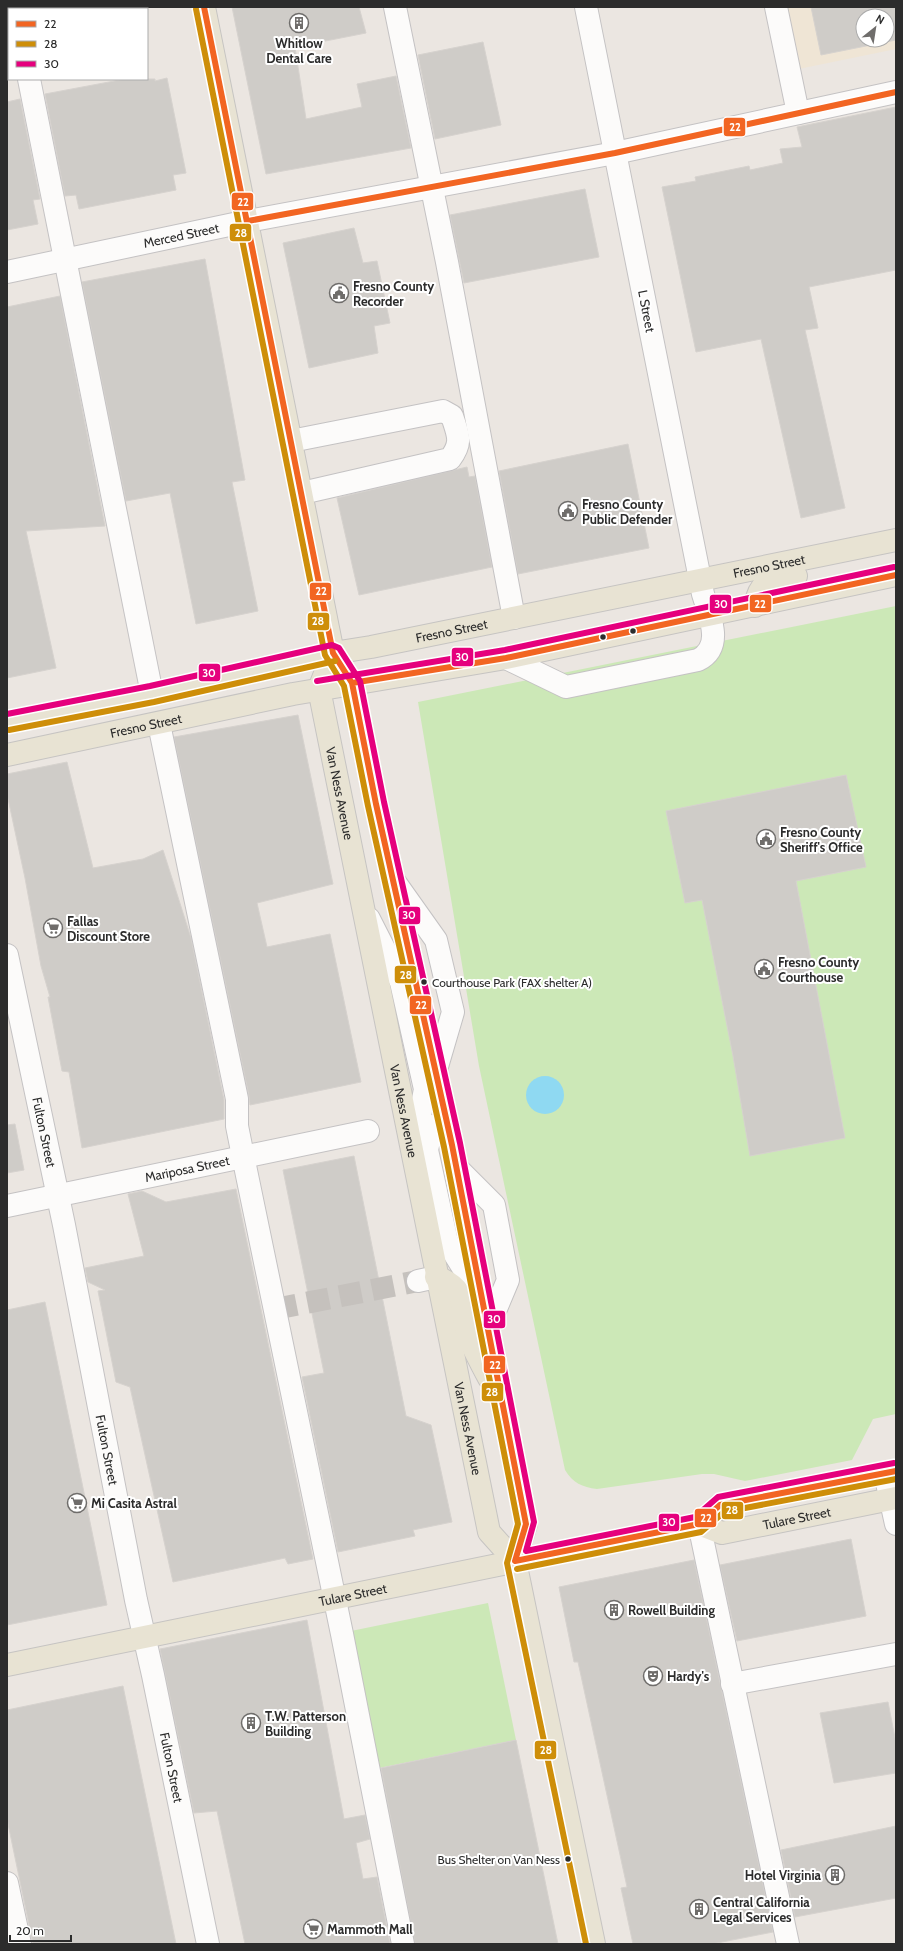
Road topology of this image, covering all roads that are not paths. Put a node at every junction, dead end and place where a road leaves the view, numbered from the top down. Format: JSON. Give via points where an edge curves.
{"nodes":[{"id":1,"x":204,"y":7,"type":"edge"},
{"id":2,"x":395,"y":7,"type":"edge"},
{"id":3,"x":586,"y":7,"type":"edge"},
{"id":4,"x":776,"y":7,"type":"edge"},
{"id":5,"x":29,"y":80,"type":"edge"},
{"id":6,"x":896,"y":92,"type":"edge"},
{"id":7,"x":798,"y":113,"type":"junction"},
{"id":8,"x":615,"y":153,"type":"junction"},
{"id":9,"x":431,"y":187,"type":"junction"},
{"id":10,"x":248,"y":221,"type":"junction"},
{"id":11,"x":66,"y":260,"type":"junction"},
{"id":12,"x":7,"y":272,"type":"edge"},
{"id":13,"x":476,"y":411,"type":"junction"},
{"id":14,"x":452,"y":416,"type":"junction"},
{"id":15,"x":291,"y":441,"type":"junction"},
{"id":16,"x":302,"y":493,"type":"junction"},
{"id":17,"x":896,"y":540,"type":"edge"},
{"id":18,"x":896,"y":546,"type":"edge"},
{"id":19,"x":896,"y":575,"type":"edge"},
{"id":20,"x":701,"y":581,"type":"junction"},
{"id":21,"x":755,"y":606,"type":"junction"},
{"id":22,"x":709,"y":615,"type":"junction"},
{"id":23,"x":514,"y":618,"type":"junction"},
{"id":24,"x":333,"y":653,"type":"junction"},
{"id":25,"x":506,"y":658,"type":"junction"},
{"id":26,"x":352,"y":684,"type":"junction"},
{"id":27,"x":319,"y":689,"type":"junction"},
{"id":28,"x":152,"y":694,"type":"junction"},
{"id":29,"x":7,"y":722,"type":"edge"},
{"id":30,"x":159,"y":724,"type":"junction"},
{"id":31,"x":7,"y":755,"type":"edge"},
{"id":32,"x":392,"y":878,"type":"junction"},
{"id":33,"x":7,"y":955,"type":"edge"},
{"id":34,"x":437,"y":1078,"type":"junction"},
{"id":35,"x":368,"y":1131,"type":"dead end"},
{"id":36,"x":243,"y":1156,"type":"junction"},
{"id":37,"x":456,"y":1167,"type":"junction"},
{"id":38,"x":58,"y":1196,"type":"junction"},
{"id":39,"x":7,"y":1206,"type":"edge"},
{"id":40,"x":427,"y":1279,"type":"junction"},
{"id":41,"x":480,"y":1294,"type":"junction"},
{"id":42,"x":487,"y":1330,"type":"junction"},
{"id":43,"x":504,"y":1408,"type":"junction"},
{"id":44,"x":890,"y":1473,"type":"edge"},
{"id":45,"x":893,"y":1499,"type":"edge"},
{"id":46,"x":699,"y":1524,"type":"junction"},
{"id":47,"x":896,"y":1524,"type":"edge"},
{"id":48,"x":515,"y":1561,"type":"junction"},
{"id":49,"x":334,"y":1599,"type":"junction"},
{"id":50,"x":144,"y":1638,"type":"junction"},
{"id":51,"x":896,"y":1654,"type":"edge"},
{"id":52,"x":7,"y":1665,"type":"edge"},
{"id":53,"x":732,"y":1684,"type":"junction"},
{"id":54,"x":7,"y":1883,"type":"edge"},
{"id":55,"x":20,"y":1944,"type":"edge"},
{"id":56,"x":208,"y":1944,"type":"edge"},
{"id":57,"x":403,"y":1944,"type":"edge"},
{"id":58,"x":594,"y":1944,"type":"edge"},
{"id":59,"x":788,"y":1944,"type":"edge"}],
"edges":[{"from":1,"to":10,"type":"main road"},
{"from":2,"to":9,"type":"street"},
{"from":3,"to":8,"type":"street","name":"L Street"},
{"from":4,"to":7,"type":"street"},
{"from":5,"to":11,"type":"street"},
{"from":6,"to":7,"type":"street","name":"Merced Street"},
{"from":7,"to":8,"type":"street","name":"Merced Street"},
{"from":8,"to":9,"type":"street","name":"Merced Street"},
{"from":8,"to":20,"type":"street","name":"L Street"},
{"from":9,"to":10,"type":"street","name":"Merced Street"},
{"from":9,"to":13,"type":"street"},
{"from":10,"to":11,"type":"street","name":"Merced Street"},
{"from":10,"to":15,"type":"main road"},
{"from":11,"to":12,"type":"street","name":"Merced Street"},
{"from":11,"to":28,"type":"street"},
{"from":13,"to":14,"type":"street"},
{"from":13,"to":23,"type":"street"},
{"from":14,"to":15,"type":"street","via":[[443,411]]},
{"from":14,"to":16,"type":"street","via":[[459,436],[458,449],[450,459]]},
{"from":15,"to":16,"type":"main road"},
{"from":16,"to":24,"type":"main road"},
{"from":17,"to":20,"type":"main road","name":"Fresno Street"},
{"from":18,"to":21,"type":"main road","via":[[879,556],[766,583],[760,588]]},
{"from":19,"to":21,"type":"main road","name":"Fresno Street"},
{"from":20,"to":22,"type":"street","name":"L Street"},
{"from":20,"to":23,"type":"main road","name":"Fresno Street"},
{"from":21,"to":22,"type":"main road","name":"Fresno Street"},
{"from":22,"to":25,"type":"main road","name":"Fresno Street"},
{"from":22,"to":25,"type":"street","name":"L Street","via":[[714,634],[712,647],[707,656],[698,660],[566,687]]},
{"from":23,"to":24,"type":"main road","name":"Fresno Street"},
{"from":24,"to":26,"type":"main road"},
{"from":24,"to":27,"type":"main road"},
{"from":24,"to":28,"type":"main road","name":"Fresno Street"},
{"from":25,"to":26,"type":"main road","name":"Fresno Street"},
{"from":26,"to":27,"type":"main road","name":"Fresno Street"},
{"from":26,"to":32,"type":"main road"},
{"from":27,"to":30,"type":"main road","name":"Fresno Street"},
{"from":27,"to":40,"type":"main road","name":"Van Ness Avenue","via":[[413,1153]]},
{"from":28,"to":29,"type":"main road","name":"Fresno Street"},
{"from":30,"to":31,"type":"main road","name":"Fresno Street"},
{"from":30,"to":36,"type":"street","via":[[236,1099]]},
{"from":32,"to":34,"type":"main road"},
{"from":32,"to":34,"type":"street","via":[[436,940],[453,1012]]},
{"from":33,"to":38,"type":"street","name":"Fulton Street"},
{"from":34,"to":37,"type":"main road"},
{"from":34,"to":41,"type":"street","via":[[427,1150],[447,1242]]},
{"from":35,"to":36,"type":"street","name":"Mariposa Street"},
{"from":36,"to":38,"type":"street","name":"Mariposa Street"},
{"from":36,"to":49,"type":"street"},
{"from":37,"to":41,"type":"main road"},
{"from":37,"to":42,"type":"street","via":[[494,1205],[497,1220],[508,1280]]},
{"from":38,"to":39,"type":"street","name":"Mariposa Street"},
{"from":38,"to":50,"type":"street","name":"Fulton Street"},
{"from":40,"to":43,"type":"main road","via":[[447,1280],[462,1296],[469,1337]]},
{"from":40,"to":48,"type":"main road","name":"Van Ness Avenue","via":[[489,1532]]},
{"from":41,"to":42,"type":"main road"},
{"from":42,"to":43,"type":"main road"},
{"from":43,"to":48,"type":"main road","via":[[526,1524]]},
{"from":44,"to":45,"type":"street"},
{"from":44,"to":46,"type":"main road","name":"Tulare Street","via":[[720,1505]]},
{"from":45,"to":46,"type":"main road","name":"Tulare Street","via":[[722,1533]]},
{"from":45,"to":47,"type":"street"},
{"from":46,"to":48,"type":"main road","name":"Tulare Street"},
{"from":46,"to":53,"type":"street"},
{"from":48,"to":49,"type":"main road","name":"Tulare Street"},
{"from":48,"to":58,"type":"main road"},
{"from":49,"to":50,"type":"main road","name":"Tulare Street"},
{"from":49,"to":57,"type":"street"},
{"from":50,"to":52,"type":"main road","name":"Tulare Street"},
{"from":50,"to":56,"type":"street","name":"Fulton Street"},
{"from":51,"to":53,"type":"street"},
{"from":53,"to":59,"type":"street"},
{"from":54,"to":55,"type":"street"}]}
